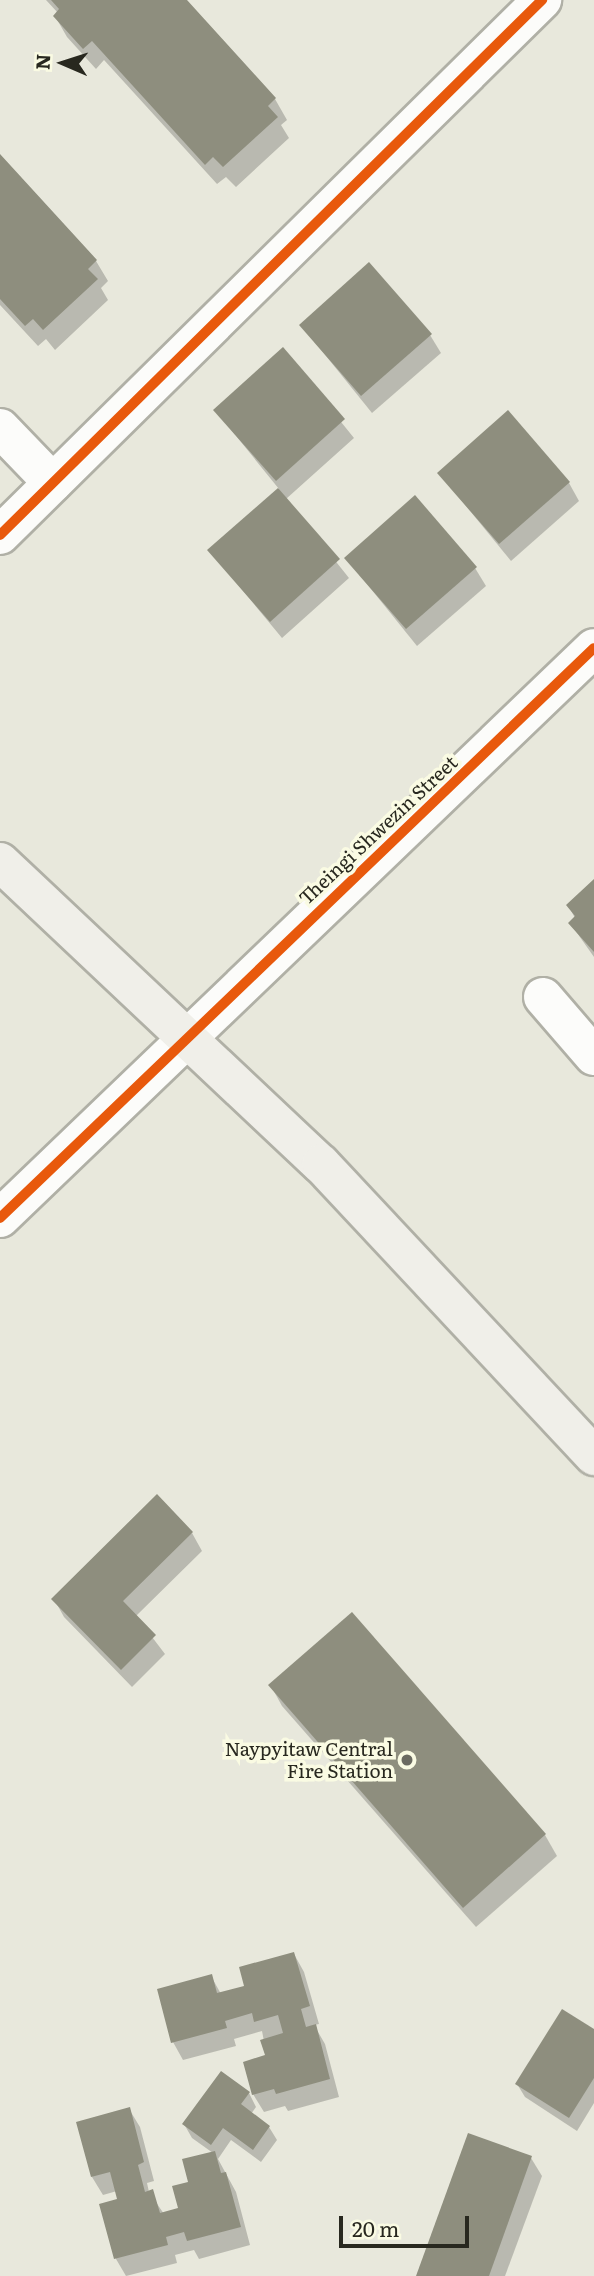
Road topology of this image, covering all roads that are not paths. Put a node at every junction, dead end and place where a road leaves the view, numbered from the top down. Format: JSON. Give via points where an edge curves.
{"nodes":[{"id":1,"x":541,"y":0,"type":"edge"},
{"id":2,"x":0,"y":428,"type":"edge"},
{"id":3,"x":53,"y":483,"type":"junction"},
{"id":4,"x":0,"y":535,"type":"edge"},
{"id":5,"x":594,"y":648,"type":"edge"},
{"id":6,"x":0,"y":862,"type":"edge"},
{"id":7,"x":543,"y":998,"type":"dead end"},
{"id":8,"x":186,"y":1036,"type":"junction"},
{"id":9,"x":594,"y":1056,"type":"edge"},
{"id":10,"x":0,"y":1218,"type":"edge"},
{"id":11,"x":594,"y":1456,"type":"edge"}],
"edges":[{"from":1,"to":3,"type":"street"},
{"from":2,"to":3,"type":"street"},
{"from":3,"to":4,"type":"street"},
{"from":5,"to":8,"type":"street","name":"Theingi Shwezin Street"},
{"from":6,"to":8,"type":"main road"},
{"from":7,"to":9,"type":"street"},
{"from":8,"to":10,"type":"street","name":"Theingi Shwezin Street"},
{"from":8,"to":11,"type":"main road","via":[[321,1164]]}]}
